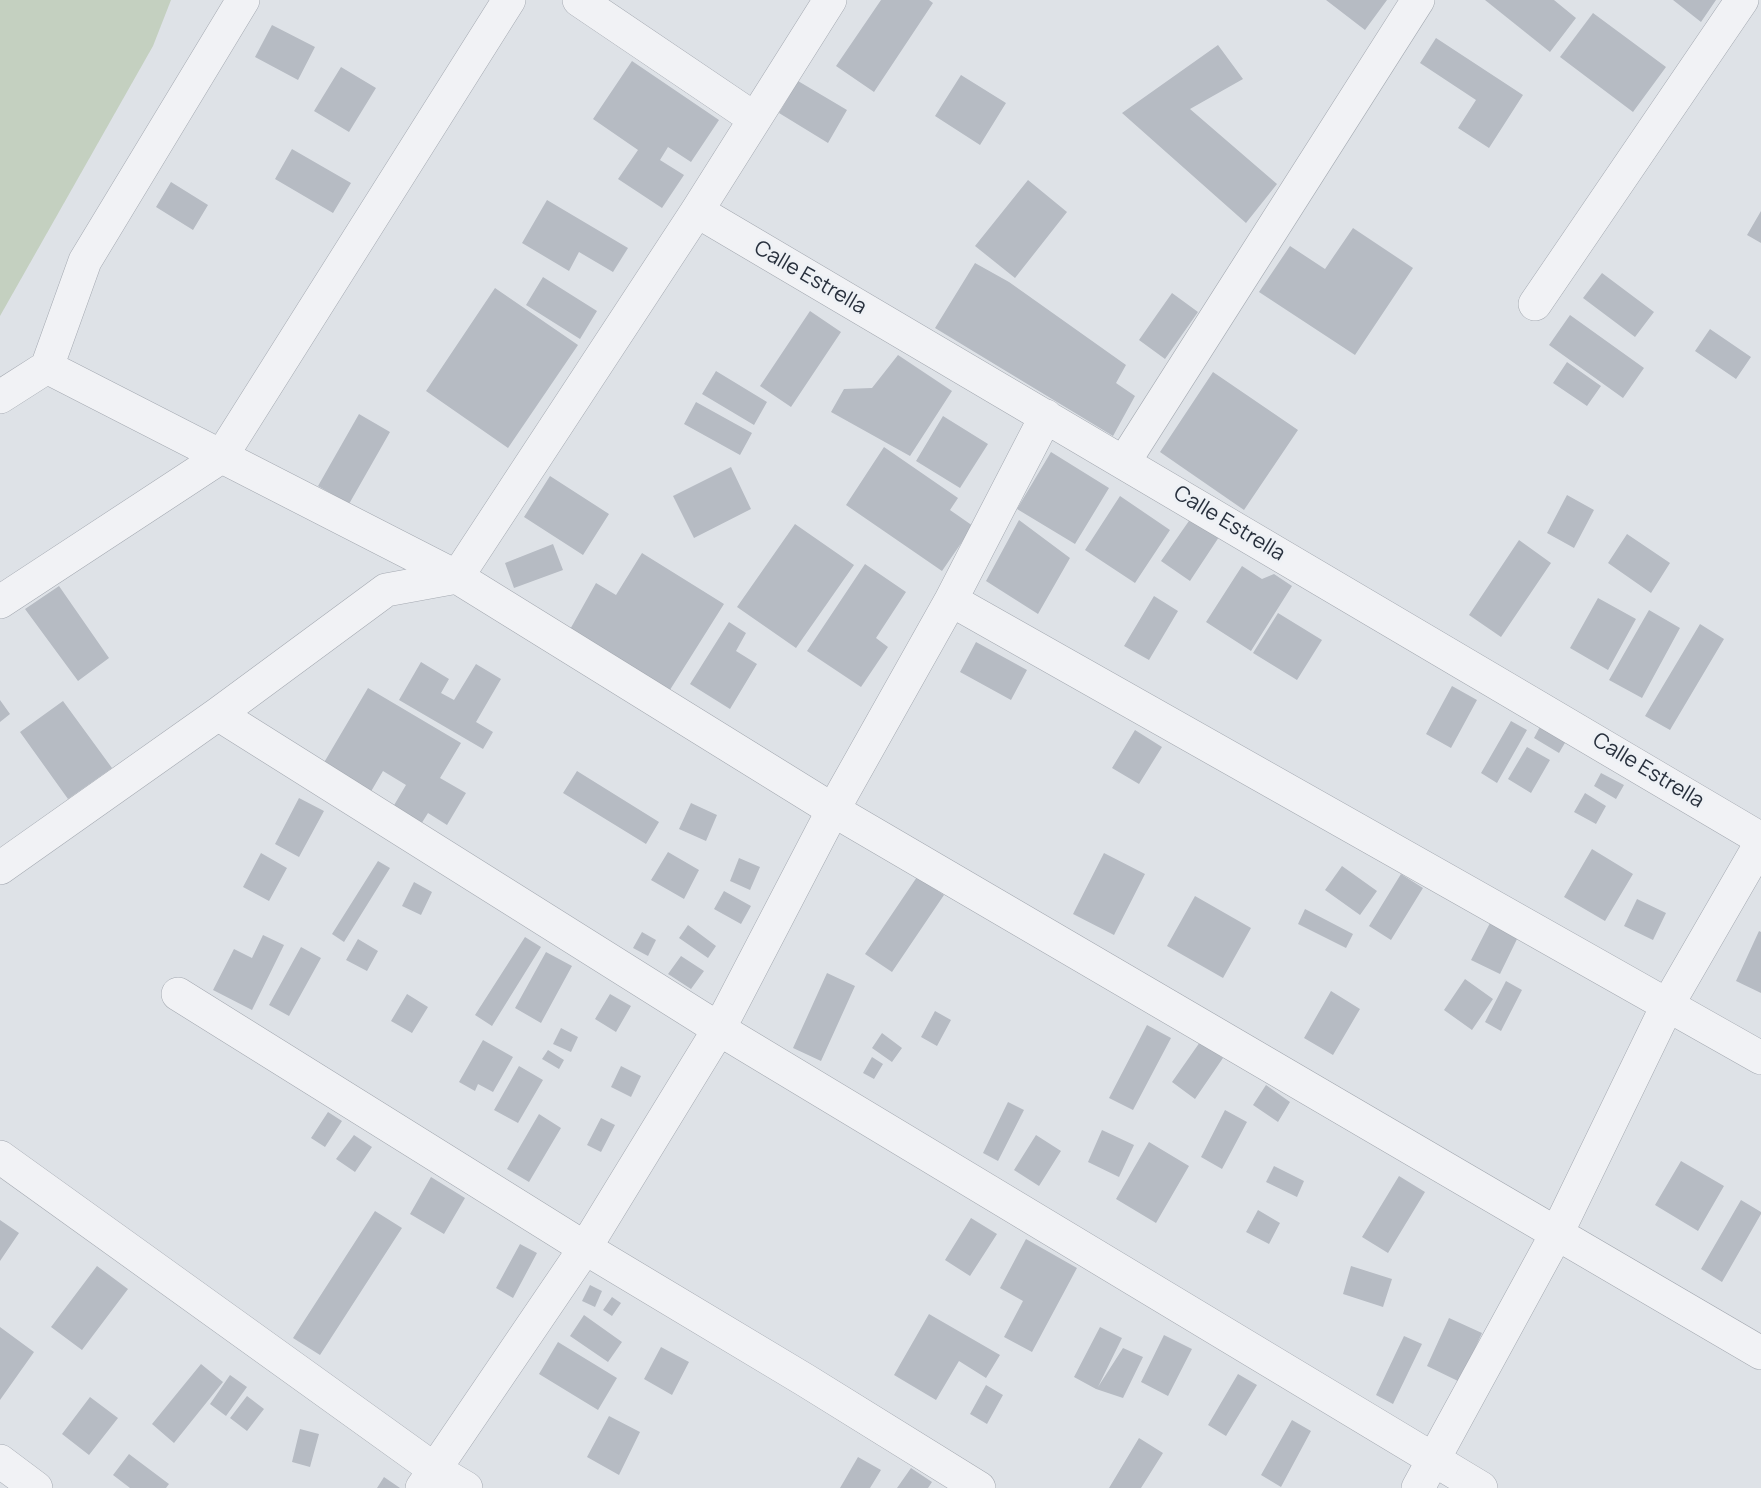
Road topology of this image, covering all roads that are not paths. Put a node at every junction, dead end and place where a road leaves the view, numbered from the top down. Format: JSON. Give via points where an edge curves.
{"nodes":[{"id":1,"x":243,"y":0,"type":"edge"},
{"id":2,"x":509,"y":0,"type":"edge"},
{"id":3,"x":579,"y":0,"type":"edge"},
{"id":4,"x":830,"y":0,"type":"edge"},
{"id":5,"x":1418,"y":0,"type":"edge"},
{"id":6,"x":1742,"y":0,"type":"edge"},
{"id":7,"x":755,"y":119,"type":"junction"},
{"id":8,"x":697,"y":211,"type":"junction"},
{"id":9,"x":1535,"y":304,"type":"dead end"},
{"id":10,"x":47,"y":367,"type":"junction"},
{"id":11,"x":0,"y":396,"type":"edge"},
{"id":12,"x":1046,"y":416,"type":"junction"},
{"id":13,"x":221,"y":457,"type":"junction"},
{"id":14,"x":1124,"y":462,"type":"junction"},
{"id":15,"x":457,"y":577,"type":"junction"},
{"id":16,"x":951,"y":600,"type":"junction"},
{"id":17,"x":0,"y":602,"type":"edge"},
{"id":18,"x":218,"y":714,"type":"junction"},
{"id":19,"x":833,"y":810,"type":"junction"},
{"id":20,"x":1761,"y":841,"type":"edge"},
{"id":21,"x":0,"y":868,"type":"edge"},
{"id":22,"x":178,"y":994,"type":"dead end"},
{"id":23,"x":1668,"y":1004,"type":"junction"},
{"id":24,"x":719,"y":1029,"type":"junction"},
{"id":25,"x":1761,"y":1058,"type":"edge"},
{"id":26,"x":0,"y":1158,"type":"edge"},
{"id":27,"x":1557,"y":1233,"type":"junction"},
{"id":28,"x":585,"y":1248,"type":"junction"},
{"id":29,"x":1761,"y":1353,"type":"edge"},
{"id":30,"x":0,"y":1461,"type":"edge"},
{"id":31,"x":1426,"y":1474,"type":"edge"},
{"id":32,"x":428,"y":1479,"type":"edge"},
{"id":33,"x":36,"y":1488,"type":"edge"},
{"id":34,"x":466,"y":1488,"type":"edge"},
{"id":35,"x":979,"y":1488,"type":"edge"},
{"id":36,"x":1480,"y":1488,"type":"edge"}],
"edges":[{"from":1,"to":10,"type":"street","via":[[85,261]]},
{"from":2,"to":13,"type":"street"},
{"from":3,"to":7,"type":"street"},
{"from":4,"to":7,"type":"street"},
{"from":5,"to":14,"type":"street"},
{"from":6,"to":9,"type":"street"},
{"from":7,"to":8,"type":"street"},
{"from":8,"to":12,"type":"street","name":"Calle Estrella"},
{"from":8,"to":15,"type":"street"},
{"from":10,"to":11,"type":"street"},
{"from":10,"to":13,"type":"street"},
{"from":12,"to":14,"type":"street","name":"Calle Estrella"},
{"from":12,"to":16,"type":"street"},
{"from":13,"to":15,"type":"street"},
{"from":13,"to":17,"type":"street"},
{"from":14,"to":20,"type":"street","name":"Calle Estrella"},
{"from":15,"to":18,"type":"street","via":[[386,590]]},
{"from":15,"to":19,"type":"street"},
{"from":16,"to":19,"type":"street"},
{"from":16,"to":23,"type":"street"},
{"from":18,"to":21,"type":"street"},
{"from":18,"to":24,"type":"street"},
{"from":19,"to":24,"type":"street"},
{"from":19,"to":27,"type":"street"},
{"from":20,"to":23,"type":"street"},
{"from":22,"to":28,"type":"street"},
{"from":23,"to":25,"type":"street"},
{"from":23,"to":27,"type":"street"},
{"from":24,"to":28,"type":"street"},
{"from":24,"to":31,"type":"street"},
{"from":26,"to":32,"type":"street"},
{"from":27,"to":29,"type":"street"},
{"from":27,"to":31,"type":"street"},
{"from":28,"to":32,"type":"street"},
{"from":28,"to":35,"type":"street"},
{"from":30,"to":33,"type":"street"},
{"from":31,"to":36,"type":"street"},
{"from":32,"to":34,"type":"street"}]}
